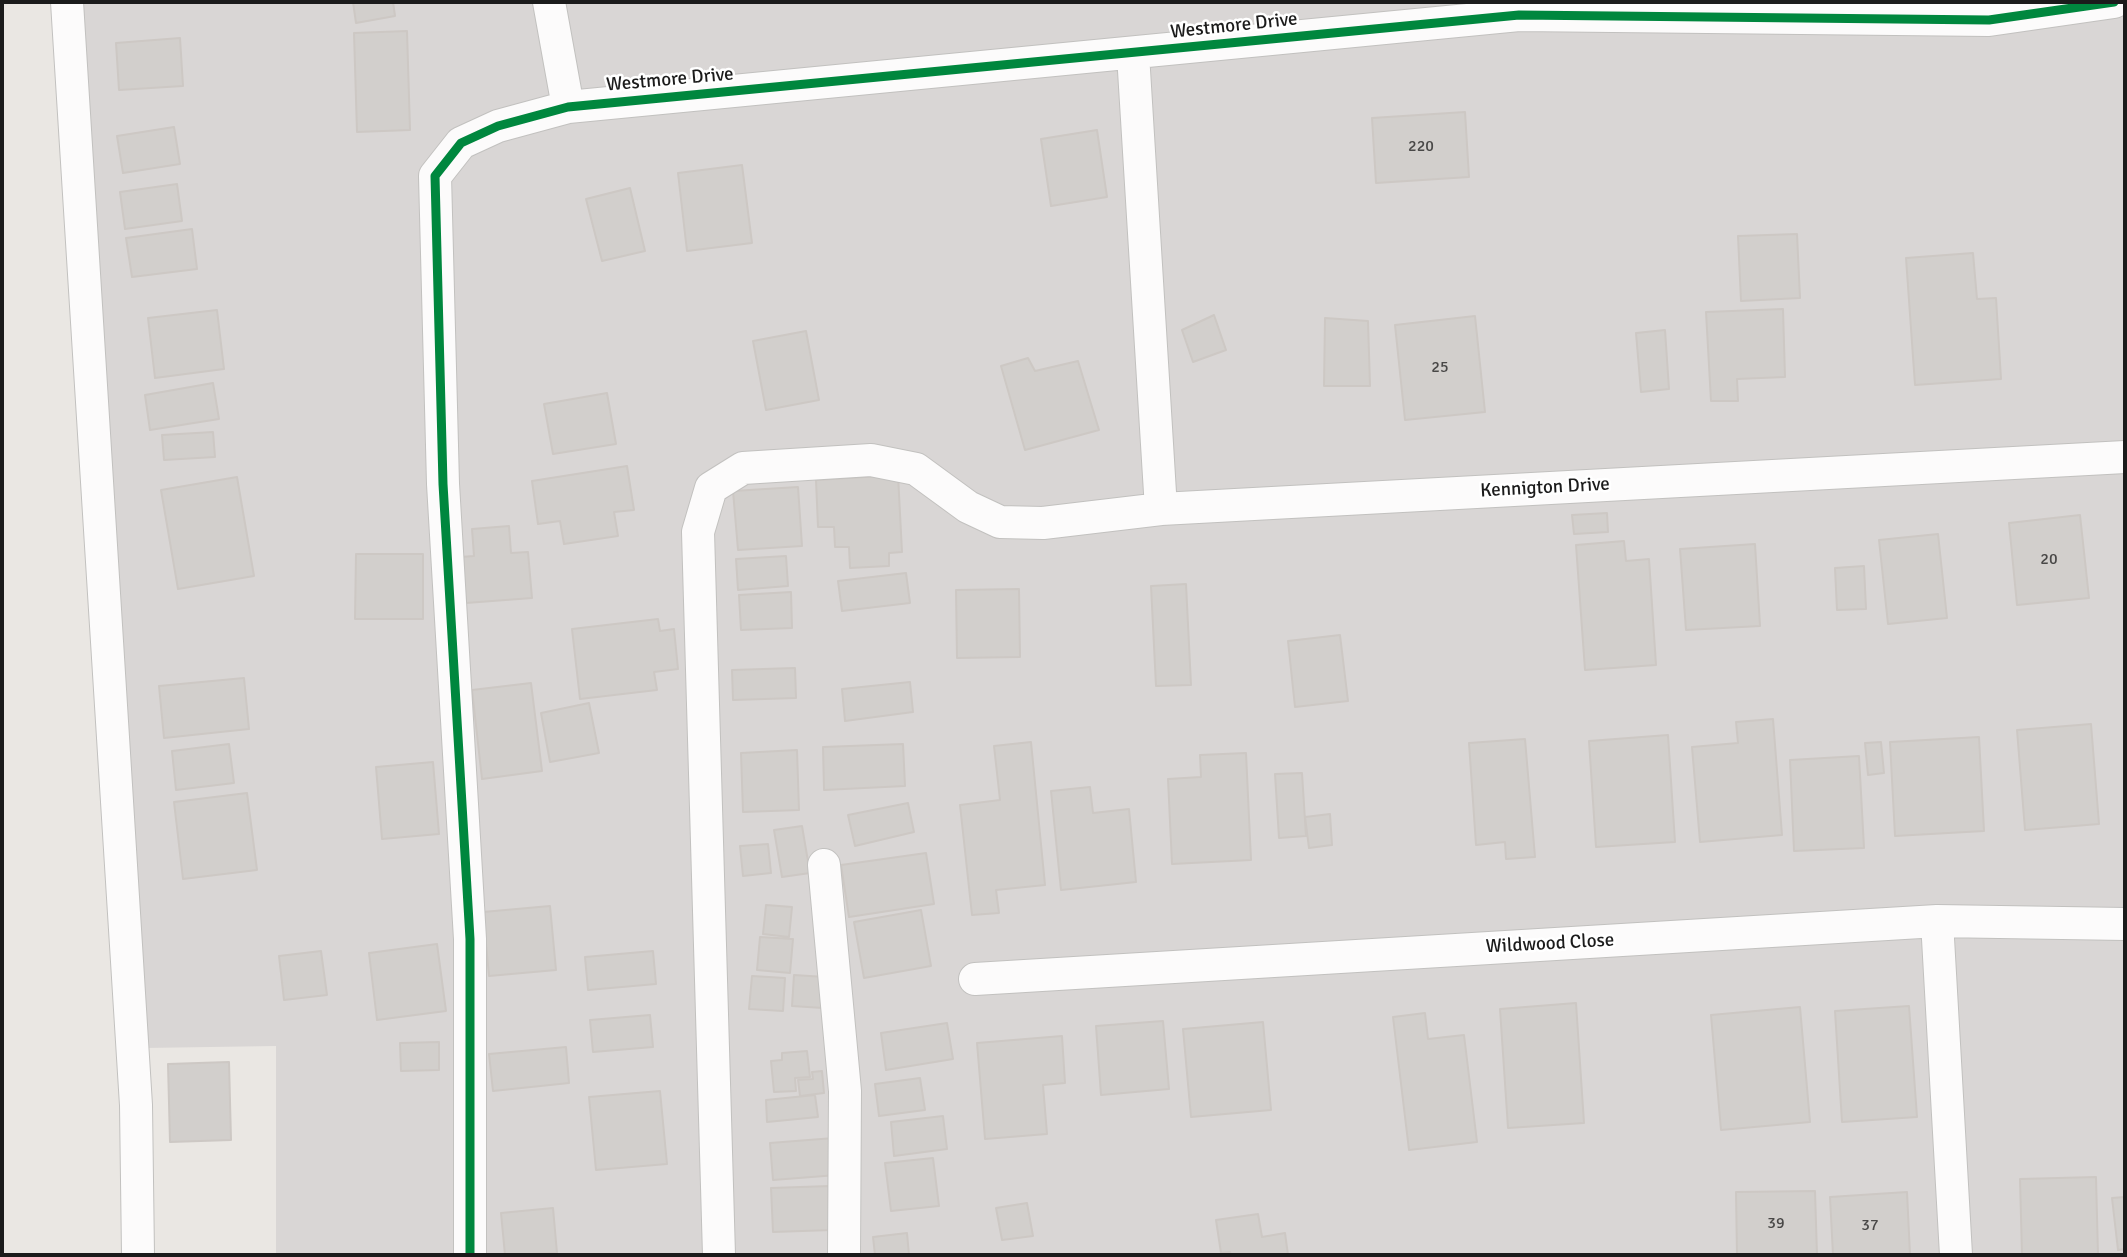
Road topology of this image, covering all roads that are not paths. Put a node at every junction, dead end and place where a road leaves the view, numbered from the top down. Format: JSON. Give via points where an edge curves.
{"nodes":[{"id":1,"x":67,"y":2,"type":"edge"},
{"id":2,"x":549,"y":2,"type":"edge"},
{"id":3,"x":2114,"y":2,"type":"edge"},
{"id":4,"x":1987,"y":11,"type":"edge"},
{"id":5,"x":1133,"y":54,"type":"junction"},
{"id":6,"x":568,"y":107,"type":"junction"},
{"id":7,"x":2125,"y":457,"type":"edge"},
{"id":8,"x":1161,"y":509,"type":"junction"},
{"id":9,"x":824,"y":865,"type":"dead end"},
{"id":10,"x":1937,"y":921,"type":"junction"},
{"id":11,"x":2125,"y":924,"type":"edge"},
{"id":12,"x":975,"y":979,"type":"dead end"},
{"id":13,"x":138,"y":1255,"type":"edge"},
{"id":14,"x":470,"y":1255,"type":"edge"},
{"id":15,"x":719,"y":1255,"type":"edge"},
{"id":16,"x":844,"y":1255,"type":"edge"},
{"id":17,"x":1956,"y":1255,"type":"edge"}],
"edges":[{"from":1,"to":13,"type":"street","via":[[136,1105]]},
{"from":2,"to":6,"type":"street"},
{"from":3,"to":4,"type":"street","name":"Westmore Drive"},
{"from":4,"to":5,"type":"street","name":"Westmore Drive","via":[[1519,15]]},
{"from":5,"to":6,"type":"street","name":"Westmore Drive"},
{"from":5,"to":8,"type":"street"},
{"from":6,"to":14,"type":"street","name":"Westmore Drive","via":[[498,126],[461,143],[435,176],[443,484],[470,939]]},
{"from":7,"to":8,"type":"street","name":"Kennigton Drive"},
{"from":8,"to":15,"type":"street","name":"Kennigton Drive","via":[[1043,523],[1000,522],[968,507],[916,469],[871,460],[743,468],[710,488],[698,532]]},
{"from":9,"to":16,"type":"street","via":[[845,1091]]},
{"from":10,"to":11,"type":"street","name":"Wildwood Close"},
{"from":10,"to":12,"type":"street","name":"Wildwood Close"},
{"from":10,"to":17,"type":"street"}]}
